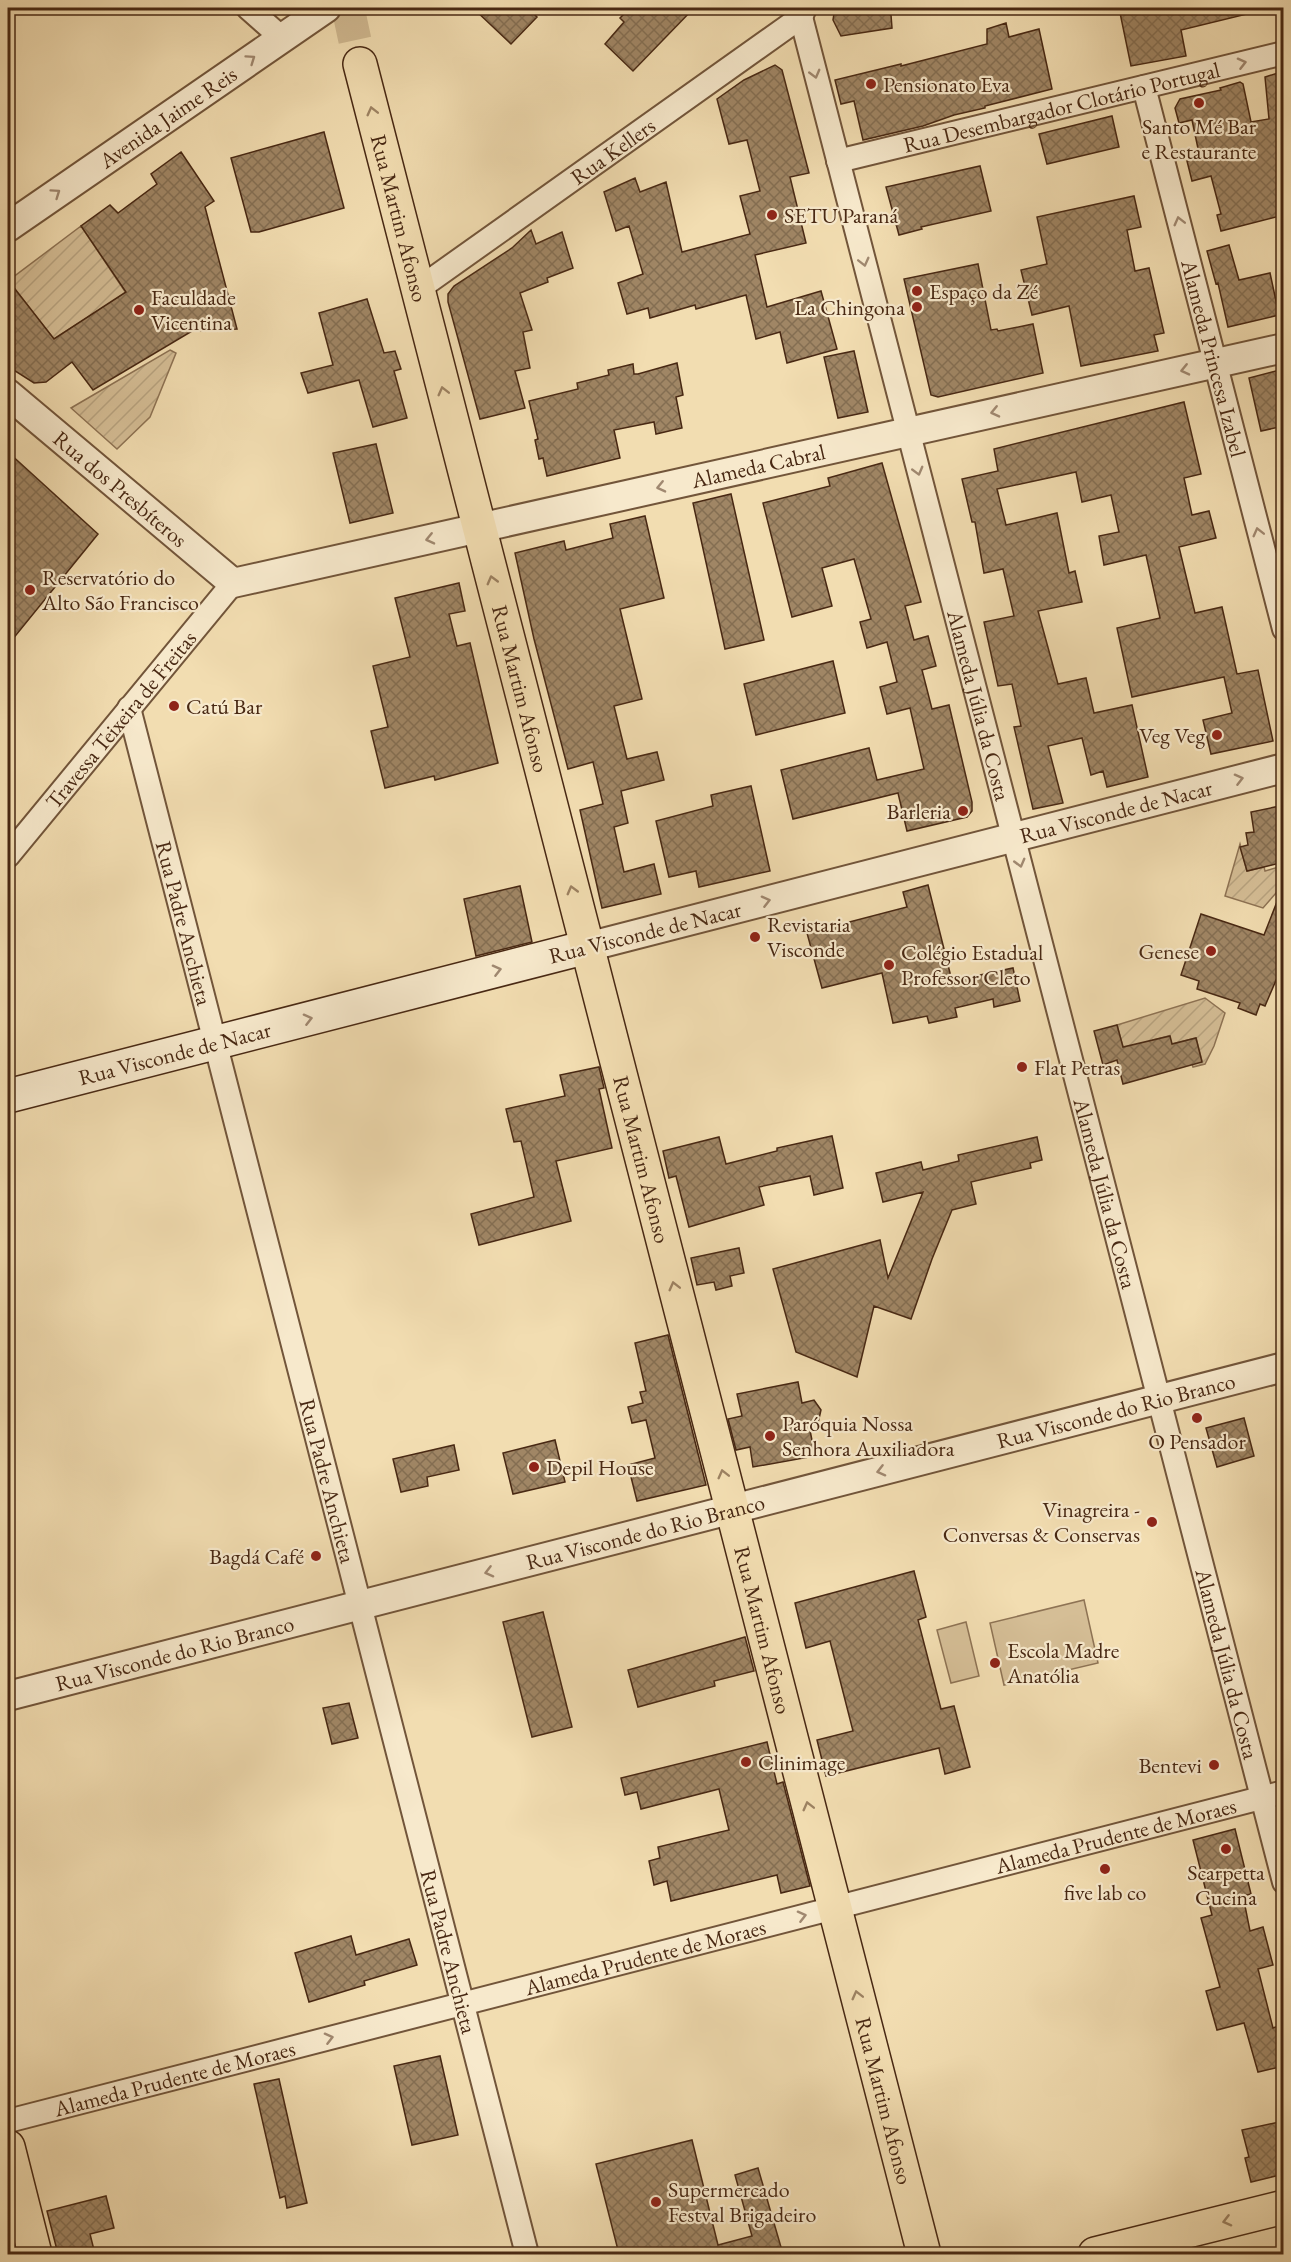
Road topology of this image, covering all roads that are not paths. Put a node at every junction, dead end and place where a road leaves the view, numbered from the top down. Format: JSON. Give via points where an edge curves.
{"nodes":[{"id":1,"x":248,"y":8,"type":"edge"},
{"id":2,"x":326,"y":8,"type":"edge"},
{"id":3,"x":803,"y":12,"type":"edge"},
{"id":4,"x":282,"y":38,"type":"junction"},
{"id":5,"x":1284,"y":53,"type":"edge"},
{"id":6,"x":360,"y":64,"type":"tunnel mouth"},
{"id":7,"x":1144,"y":87,"type":"junction"},
{"id":8,"x":838,"y":161,"type":"junction"},
{"id":9,"x":8,"y":227,"type":"edge"},
{"id":10,"x":417,"y":290,"type":"junction"},
{"id":11,"x":1284,"y":348,"type":"edge"},
{"id":12,"x":1215,"y":363,"type":"junction"},
{"id":13,"x":8,"y":394,"type":"edge"},
{"id":14,"x":908,"y":432,"type":"junction"},
{"id":15,"x":478,"y":528,"type":"junction"},
{"id":16,"x":233,"y":583,"type":"junction"},
{"id":17,"x":1284,"y":629,"type":"edge"},
{"id":18,"x":129,"y":708,"type":"junction"},
{"id":19,"x":1284,"y":768,"type":"edge"},
{"id":20,"x":1013,"y":838,"type":"junction"},
{"id":21,"x":8,"y":856,"type":"edge"},
{"id":22,"x":587,"y":947,"type":"junction"},
{"id":23,"x":216,"y":1042,"type":"junction"},
{"id":24,"x":8,"y":1096,"type":"edge"},
{"id":25,"x":1284,"y":1367,"type":"edge"},
{"id":26,"x":1159,"y":1400,"type":"junction"},
{"id":27,"x":732,"y":1509,"type":"junction"},
{"id":28,"x":360,"y":1605,"type":"junction"},
{"id":29,"x":8,"y":1696,"type":"edge"},
{"id":30,"x":1273,"y":1795,"type":"edge"},
{"id":31,"x":1284,"y":1882,"type":"edge"},
{"id":32,"x":834,"y":1908,"type":"junction"},
{"id":33,"x":463,"y":2003,"type":"junction"},
{"id":34,"x":8,"y":2121,"type":"edge"},
{"id":35,"x":8,"y":2147,"type":"edge"},
{"id":36,"x":1284,"y":2207,"type":"edge"},
{"id":37,"x":35,"y":2254,"type":"edge"},
{"id":38,"x":527,"y":2254,"type":"edge"},
{"id":39,"x":924,"y":2254,"type":"edge"},
{"id":40,"x":1095,"y":2254,"type":"edge"}],
"edges":[{"from":1,"to":4,"type":"street"},
{"from":2,"to":4,"type":"street","name":"Avenida Jaime Reis"},
{"from":3,"to":8,"type":"street","name":"Alameda Júlia da Costa","one_way":true},
{"from":3,"to":10,"type":"street","name":"Rua Kellers"},
{"from":9,"to":4,"type":"street","name":"Avenida Jaime Reis","one_way":true},
{"from":7,"to":5,"type":"street","name":"Rua Desembargador Clotário Portugal","one_way":true},
{"from":10,"to":6,"type":"main road","name":"Rua Martim Afonso","one_way":true},
{"from":7,"to":8,"type":"street","name":"Rua Desembargador Clotário Portugal"},
{"from":12,"to":7,"type":"street","name":"Alameda Princesa Izabel","one_way":true},
{"from":8,"to":14,"type":"street","name":"Alameda Júlia da Costa","one_way":true},
{"from":15,"to":10,"type":"main road","name":"Rua Martim Afonso","one_way":true},
{"from":11,"to":12,"type":"street","name":"Alameda Cabral"},
{"from":12,"to":14,"type":"street","name":"Alameda Cabral","one_way":true},
{"from":17,"to":12,"type":"street","name":"Alameda Princesa Izabel","one_way":true},
{"from":13,"to":16,"type":"street","name":"Rua dos Presbíteros"},
{"from":14,"to":15,"type":"street","name":"Alameda Cabral","one_way":true},
{"from":14,"to":20,"type":"street","name":"Alameda Júlia da Costa","one_way":true},
{"from":15,"to":16,"type":"street","name":"Alameda Cabral","one_way":true},
{"from":22,"to":15,"type":"main road","name":"Rua Martim Afonso","one_way":true},
{"from":16,"to":18,"type":"street","name":"Travessa Teixeira de Freitas"},
{"from":18,"to":21,"type":"street","name":"Travessa Teixeira de Freitas"},
{"from":18,"to":23,"type":"street","name":"Rua Padre Anchieta"},
{"from":20,"to":19,"type":"street","name":"Rua Visconde de Nacar","one_way":true},
{"from":22,"to":20,"type":"street","name":"Rua Visconde de Nacar","one_way":true},
{"from":20,"to":26,"type":"street","name":"Alameda Júlia da Costa","one_way":true},
{"from":23,"to":22,"type":"main road","name":"Rua Visconde de Nacar","one_way":true},
{"from":27,"to":22,"type":"main road","name":"Rua Martim Afonso","one_way":true},
{"from":23,"to":24,"type":"main road","name":"Rua Visconde de Nacar"},
{"from":23,"to":28,"type":"street","name":"Rua Padre Anchieta"},
{"from":25,"to":26,"type":"street","name":"Rua Visconde do Rio Branco"},
{"from":26,"to":27,"type":"street","name":"Rua Visconde do Rio Branco","one_way":true},
{"from":26,"to":30,"type":"street","name":"Alameda Júlia da Costa"},
{"from":27,"to":28,"type":"street","name":"Rua Visconde do Rio Branco","one_way":true},
{"from":32,"to":27,"type":"main road","name":"Rua Martim Afonso","one_way":true},
{"from":28,"to":29,"type":"street","name":"Rua Visconde do Rio Branco"},
{"from":28,"to":33,"type":"street","name":"Rua Padre Anchieta"},
{"from":30,"to":31,"type":"street","name":"Alameda Júlia da Costa"},
{"from":30,"to":32,"type":"street","name":"Alameda Prudente de Moraes"},
{"from":33,"to":32,"type":"street","name":"Alameda Prudente de Moraes","one_way":true},
{"from":39,"to":32,"type":"main road","name":"Rua Martim Afonso","one_way":true},
{"from":34,"to":33,"type":"street","name":"Alameda Prudente de Moraes","one_way":true},
{"from":33,"to":38,"type":"street","name":"Rua Padre Anchieta"},
{"from":35,"to":37,"type":"main road"},
{"from":36,"to":40,"type":"main road","one_way":true}]}
